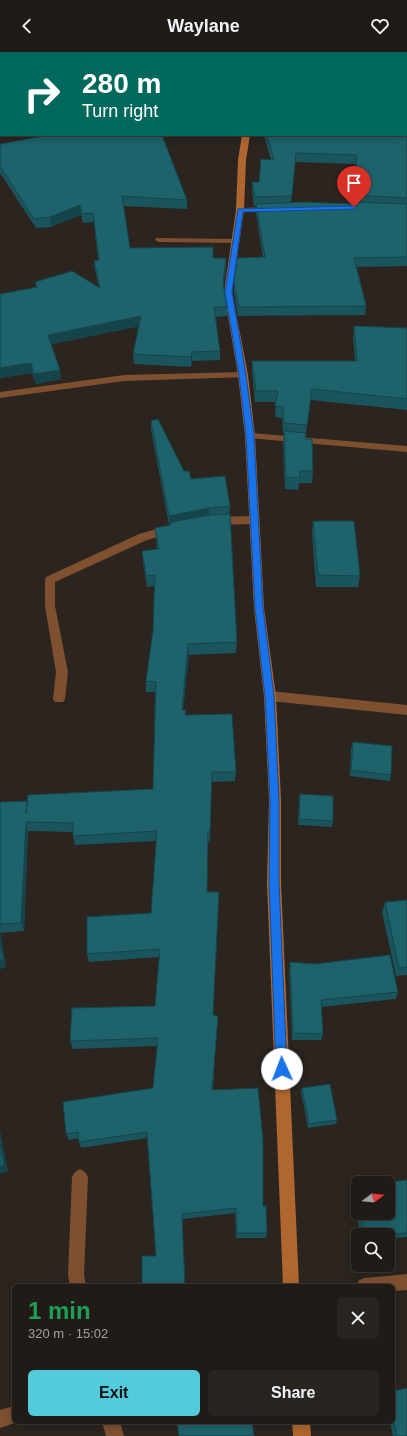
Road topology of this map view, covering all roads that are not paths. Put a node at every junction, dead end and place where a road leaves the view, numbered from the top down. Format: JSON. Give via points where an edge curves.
{"nodes":[{"id":1,"x":246,"y":136,"type":"edge"},
{"id":2,"x":280,"y":208,"type":"edge"},
{"id":3,"x":240,"y":210,"type":"junction"},
{"id":4,"x":159,"y":240,"type":"dead end"},
{"id":5,"x":237,"y":241,"type":"junction"},
{"id":6,"x":243,"y":375,"type":"junction"},
{"id":7,"x":0,"y":395,"type":"edge"},
{"id":8,"x":250,"y":436,"type":"junction"},
{"id":9,"x":407,"y":449,"type":"edge"},
{"id":10,"x":255,"y":520,"type":"junction"},
{"id":11,"x":204,"y":523,"type":"edge"},
{"id":12,"x":184,"y":526,"type":"edge"},
{"id":13,"x":270,"y":696,"type":"junction"},
{"id":14,"x":59,"y":699,"type":"dead end"},
{"id":15,"x":407,"y":710,"type":"edge"},
{"id":16,"x":80,"y":1177,"type":"dead end"},
{"id":17,"x":407,"y":1282,"type":"edge"},
{"id":18,"x":78,"y":1284,"type":"edge"},
{"id":19,"x":291,"y":1284,"type":"edge"},
{"id":20,"x":386,"y":1284,"type":"edge"},
{"id":21,"x":12,"y":1416,"type":"edge"},
{"id":22,"x":0,"y":1419,"type":"edge"},
{"id":23,"x":112,"y":1424,"type":"edge"},
{"id":24,"x":301,"y":1424,"type":"edge"},
{"id":25,"x":115,"y":1436,"type":"edge"},
{"id":26,"x":302,"y":1436,"type":"edge"}],
"edges":[{"from":1,"to":3,"type":"street"},
{"from":2,"to":3,"type":"street"},
{"from":3,"to":5,"type":"street"},
{"from":4,"to":5,"type":"street"},
{"from":5,"to":6,"type":"street","via":[[228,292]]},
{"from":6,"to":7,"type":"street","via":[[124,378]]},
{"from":6,"to":8,"type":"street"},
{"from":8,"to":9,"type":"street"},
{"from":8,"to":10,"type":"street"},
{"from":10,"to":11,"type":"street"},
{"from":10,"to":13,"type":"street","via":[[259,608]]},
{"from":12,"to":14,"type":"street","via":[[143,537],[50,580],[50,606],[62,672]]},
{"from":13,"to":15,"type":"street"},
{"from":13,"to":19,"type":"street","via":[[275,800],[274,883]]},
{"from":16,"to":18,"type":"street"},
{"from":17,"to":20,"type":"street"},
{"from":21,"to":22,"type":"street"},
{"from":23,"to":25,"type":"street"},
{"from":24,"to":26,"type":"street"}]}
